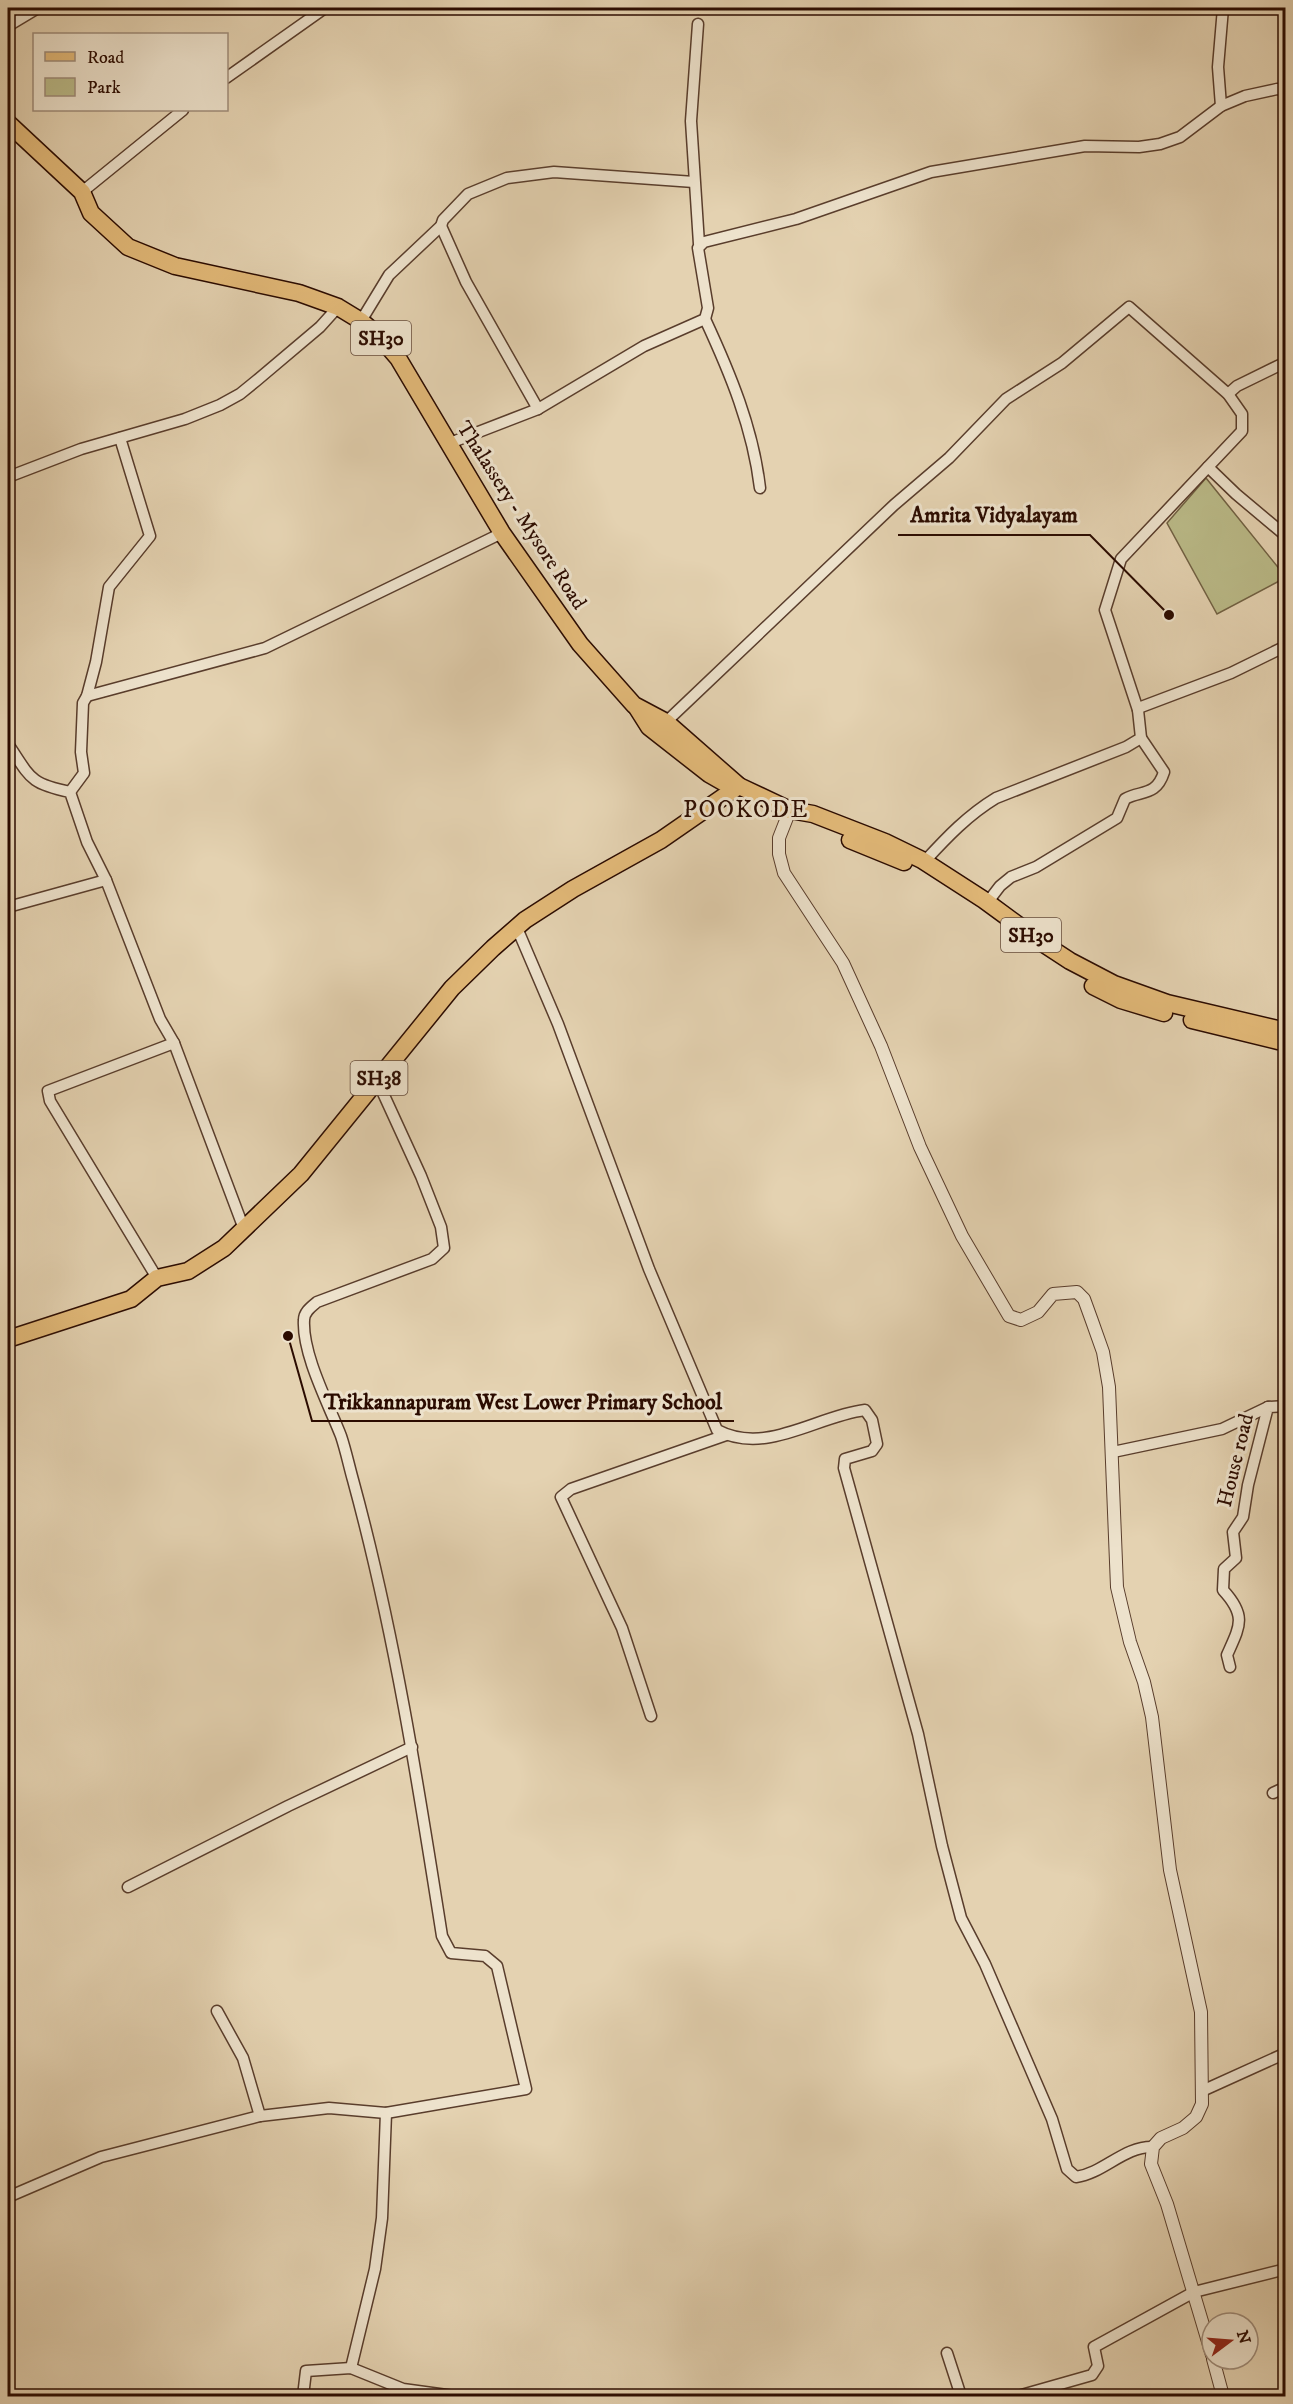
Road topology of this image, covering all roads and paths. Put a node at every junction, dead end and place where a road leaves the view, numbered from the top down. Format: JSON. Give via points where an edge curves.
{"nodes":[{"id":1,"x":38,"y":8,"type":"edge"},
{"id":2,"x":325,"y":8,"type":"edge"},
{"id":3,"x":1223,"y":8,"type":"edge"},
{"id":4,"x":698,"y":24,"type":"dead end"},
{"id":5,"x":8,"y":26,"type":"edge"},
{"id":6,"x":228,"y":77,"type":"edge"},
{"id":7,"x":1286,"y":90,"type":"edge"},
{"id":8,"x":1221,"y":106,"type":"junction"},
{"id":9,"x":182,"y":111,"type":"edge"},
{"id":10,"x":8,"y":123,"type":"edge"},
{"id":11,"x":694,"y":182,"type":"junction"},
{"id":12,"x":82,"y":192,"type":"junction"},
{"id":13,"x":441,"y":226,"type":"junction"},
{"id":14,"x":699,"y":244,"type":"junction"},
{"id":15,"x":338,"y":308,"type":"junction"},
{"id":16,"x":705,"y":319,"type":"junction"},
{"id":17,"x":361,"y":321,"type":"junction"},
{"id":18,"x":1286,"y":362,"type":"edge"},
{"id":19,"x":1228,"y":394,"type":"junction"},
{"id":20,"x":538,"y":409,"type":"junction"},
{"id":21,"x":120,"y":438,"type":"junction"},
{"id":22,"x":450,"y":443,"type":"junction"},
{"id":23,"x":1208,"y":467,"type":"junction"},
{"id":24,"x":8,"y":477,"type":"edge"},
{"id":25,"x":760,"y":488,"type":"dead end"},
{"id":26,"x":502,"y":533,"type":"junction"},
{"id":27,"x":1286,"y":536,"type":"edge"},
{"id":28,"x":1286,"y":646,"type":"edge"},
{"id":29,"x":87,"y":696,"type":"junction"},
{"id":30,"x":634,"y":705,"type":"junction"},
{"id":31,"x":1138,"y":710,"type":"junction"},
{"id":32,"x":666,"y":722,"type":"junction"},
{"id":33,"x":1140,"y":738,"type":"junction"},
{"id":34,"x":8,"y":747,"type":"edge"},
{"id":35,"x":739,"y":786,"type":"junction"},
{"id":36,"x":70,"y":792,"type":"junction"},
{"id":37,"x":790,"y":810,"type":"junction"},
{"id":38,"x":924,"y":861,"type":"junction"},
{"id":39,"x":106,"y":880,"type":"junction"},
{"id":40,"x":987,"y":903,"type":"junction"},
{"id":41,"x":8,"y":907,"type":"edge"},
{"id":42,"x":517,"y":928,"type":"junction"},
{"id":43,"x":1286,"y":1031,"type":"edge"},
{"id":44,"x":1286,"y":1042,"type":"edge"},
{"id":45,"x":174,"y":1043,"type":"junction"},
{"id":46,"x":377,"y":1080,"type":"junction"},
{"id":47,"x":244,"y":1229,"type":"junction"},
{"id":48,"x":157,"y":1278,"type":"junction"},
{"id":49,"x":8,"y":1339,"type":"edge"},
{"id":50,"x":1286,"y":1406,"type":"edge"},
{"id":51,"x":1268,"y":1407,"type":"junction"},
{"id":52,"x":726,"y":1435,"type":"junction"},
{"id":53,"x":1113,"y":1452,"type":"junction"},
{"id":54,"x":1230,"y":1667,"type":"dead end"},
{"id":55,"x":651,"y":1716,"type":"dead end"},
{"id":56,"x":412,"y":1748,"type":"junction"},
{"id":57,"x":1286,"y":1787,"type":"edge"},
{"id":58,"x":1273,"y":1793,"type":"dead end"},
{"id":59,"x":128,"y":1887,"type":"dead end"},
{"id":60,"x":217,"y":2011,"type":"dead end"},
{"id":61,"x":1286,"y":2053,"type":"edge"},
{"id":62,"x":1202,"y":2091,"type":"junction"},
{"id":63,"x":386,"y":2113,"type":"junction"},
{"id":64,"x":260,"y":2116,"type":"junction"},
{"id":65,"x":1154,"y":2147,"type":"junction"},
{"id":66,"x":8,"y":2197,"type":"edge"},
{"id":67,"x":1286,"y":2269,"type":"edge"},
{"id":68,"x":1194,"y":2292,"type":"junction"},
{"id":69,"x":1200,"y":2313,"type":"edge"},
{"id":70,"x":947,"y":2352,"type":"dead end"},
{"id":71,"x":351,"y":2368,"type":"junction"},
{"id":72,"x":1216,"y":2371,"type":"edge"},
{"id":73,"x":303,"y":2397,"type":"edge"},
{"id":74,"x":454,"y":2397,"type":"edge"},
{"id":75,"x":961,"y":2397,"type":"edge"},
{"id":76,"x":1018,"y":2397,"type":"edge"},
{"id":77,"x":1223,"y":2397,"type":"edge"}],
"edges":[{"from":1,"to":5,"type":"street"},
{"from":2,"to":6,"type":"street"},
{"from":3,"to":8,"type":"street","via":[[1218,67]]},
{"from":4,"to":11,"type":"street","via":[[691,112]]},
{"from":7,"to":8,"type":"street","via":[[1245,96]]},
{"from":8,"to":14,"type":"street","via":[[1180,136],[1160,144],[1084,146],[932,172],[796,219]]},
{"from":9,"to":12,"type":"street"},
{"from":10,"to":12,"type":"main road","name":"Thalassery - Mysore Road","number":"SH30"},
{"from":11,"to":13,"type":"street","via":[[555,172],[507,178],[468,194]]},
{"from":11,"to":14,"type":"street"},
{"from":12,"to":15,"type":"main road","name":"Thalassery - Mysore Road","number":"SH30","via":[[91,213],[128,247],[176,266],[299,293]]},
{"from":13,"to":17,"type":"street","via":[[390,275]]},
{"from":13,"to":20,"type":"street","via":[[466,282]]},
{"from":14,"to":16,"type":"street","via":[[708,309]]},
{"from":15,"to":17,"type":"main road","name":"Thalassery - Mysore Road","number":"SH30"},
{"from":15,"to":21,"type":"street","via":[[240,394],[184,419]]},
{"from":16,"to":20,"type":"street","via":[[644,346]]},
{"from":16,"to":25,"type":"street","via":[[745,413]]},
{"from":17,"to":22,"type":"main road","name":"Thalassery - Mysore Road","number":"SH30","via":[[398,358]]},
{"from":18,"to":19,"type":"street"},
{"from":19,"to":23,"type":"street","via":[[1242,414],[1242,431]]},
{"from":19,"to":32,"type":"street","via":[[1128,307],[1062,363],[1006,399],[950,458],[894,505]]},
{"from":20,"to":22,"type":"street"},
{"from":21,"to":24,"type":"street"},
{"from":21,"to":29,"type":"street","via":[[150,536],[109,587]]},
{"from":22,"to":26,"type":"main road","name":"Thalassery - Mysore Road","number":"SH30"},
{"from":23,"to":27,"type":"street"},
{"from":23,"to":31,"type":"street","via":[[1121,559],[1105,610]]},
{"from":26,"to":29,"type":"street","via":[[265,648]]},
{"from":26,"to":30,"type":"main road","name":"Thalassery - Mysore Road","number":"SH30","via":[[580,644]]},
{"from":28,"to":31,"type":"street"},
{"from":29,"to":36,"type":"street","via":[[81,716],[84,773]]},
{"from":30,"to":32,"type":"main road","name":"Thalassery - Mysore Road","number":"SH30"},
{"from":30,"to":35,"type":"main road","via":[[649,727],[675,748],[720,781]]},
{"from":31,"to":33,"type":"street"},
{"from":32,"to":35,"type":"main road","name":"Thalassery - Mysore Road","number":"SH30"},
{"from":33,"to":38,"type":"street","via":[[996,798],[956,828]]},
{"from":33,"to":40,"type":"street","via":[[1164,772],[1156,785],[1148,793],[1125,799],[1117,818],[1103,827],[1036,867],[1011,877]]},
{"from":34,"to":36,"type":"street","via":[[28,776],[45,787]]},
{"from":35,"to":37,"type":"main road","name":"Thalassery - Mysore Road","number":"SH30"},
{"from":35,"to":42,"type":"main road","number":"SH38","via":[[661,840],[573,889]]},
{"from":36,"to":39,"type":"street","via":[[87,842]]},
{"from":37,"to":38,"type":"main road","name":"Thalassery - Mysore Road","number":"SH30","via":[[813,813]]},
{"from":37,"to":44,"type":"main road","via":[[808,823],[920,870],[1062,968],[1121,1000]]},
{"from":37,"to":53,"type":"street","via":[[779,838],[778,854],[784,873],[843,963],[882,1046],[920,1147],[962,1236],[1003,1306],[1010,1316],[1021,1320],[1038,1312],[1053,1294],[1077,1292],[1084,1299],[1103,1352]]},
{"from":38,"to":40,"type":"main road","name":"Thalassery - Mysore Road","number":"SH30"},
{"from":39,"to":41,"type":"street"},
{"from":39,"to":45,"type":"street","via":[[160,1019]]},
{"from":40,"to":43,"type":"main road","name":"Thalassery - Mysore Road","number":"SH30","via":[[1070,961],[1114,984],[1167,1003]]},
{"from":42,"to":46,"type":"main road","number":"SH38","via":[[452,988]]},
{"from":42,"to":52,"type":"street","via":[[558,1024],[649,1269],[714,1424]]},
{"from":45,"to":47,"type":"street"},
{"from":45,"to":48,"type":"street","via":[[48,1091],[50,1101]]},
{"from":46,"to":47,"type":"main road","number":"SH38","via":[[301,1174]]},
{"from":46,"to":56,"type":"street","via":[[421,1176],[441,1227],[444,1248],[432,1259],[317,1302],[303,1318],[309,1351],[341,1438],[372,1550]]},
{"from":47,"to":48,"type":"main road","number":"SH38","via":[[224,1248],[188,1271]]},
{"from":48,"to":49,"type":"main road","number":"SH38","via":[[131,1299]]},
{"from":50,"to":51,"type":"street","name":"House road"},
{"from":51,"to":53,"type":"street","via":[[1222,1429]]},
{"from":51,"to":54,"type":"street","name":"House road","via":[[1243,1517],[1233,1532],[1236,1558],[1224,1569],[1223,1590],[1235,1602],[1240,1625],[1227,1655]]},
{"from":52,"to":55,"type":"street","via":[[571,1489],[561,1497],[622,1628]]},
{"from":52,"to":65,"type":"street","via":[[753,1440],[865,1410],[872,1420],[878,1444],[872,1451],[844,1459],[844,1468],[918,1734],[961,1918],[986,1964],[1052,2119],[1067,2169],[1076,2177],[1086,2175],[1122,2154],[1142,2146]]},
{"from":53,"to":62,"type":"street","via":[[1117,1587],[1152,1717],[1170,1870],[1201,2012]]},
{"from":56,"to":59,"type":"street"},
{"from":56,"to":63,"type":"street","via":[[442,1936],[451,1953],[485,1956],[497,1966],[526,2089]]},
{"from":57,"to":58,"type":"street"},
{"from":60,"to":64,"type":"street","via":[[243,2058]]},
{"from":61,"to":62,"type":"street"},
{"from":62,"to":65,"type":"street","via":[[1196,2117],[1161,2138]]},
{"from":63,"to":64,"type":"street","via":[[329,2108]]},
{"from":63,"to":71,"type":"street","via":[[375,2269]]},
{"from":64,"to":66,"type":"street","via":[[101,2157]]},
{"from":65,"to":68,"type":"street","via":[[1151,2164]]},
{"from":67,"to":68,"type":"street"},
{"from":68,"to":69,"type":"street"},
{"from":68,"to":76,"type":"street","via":[[1095,2347],[1098,2366],[1092,2374]]},
{"from":70,"to":75,"type":"street"},
{"from":71,"to":73,"type":"street","via":[[306,2371]]},
{"from":71,"to":74,"type":"street","via":[[403,2389]]},
{"from":72,"to":77,"type":"street"}]}
